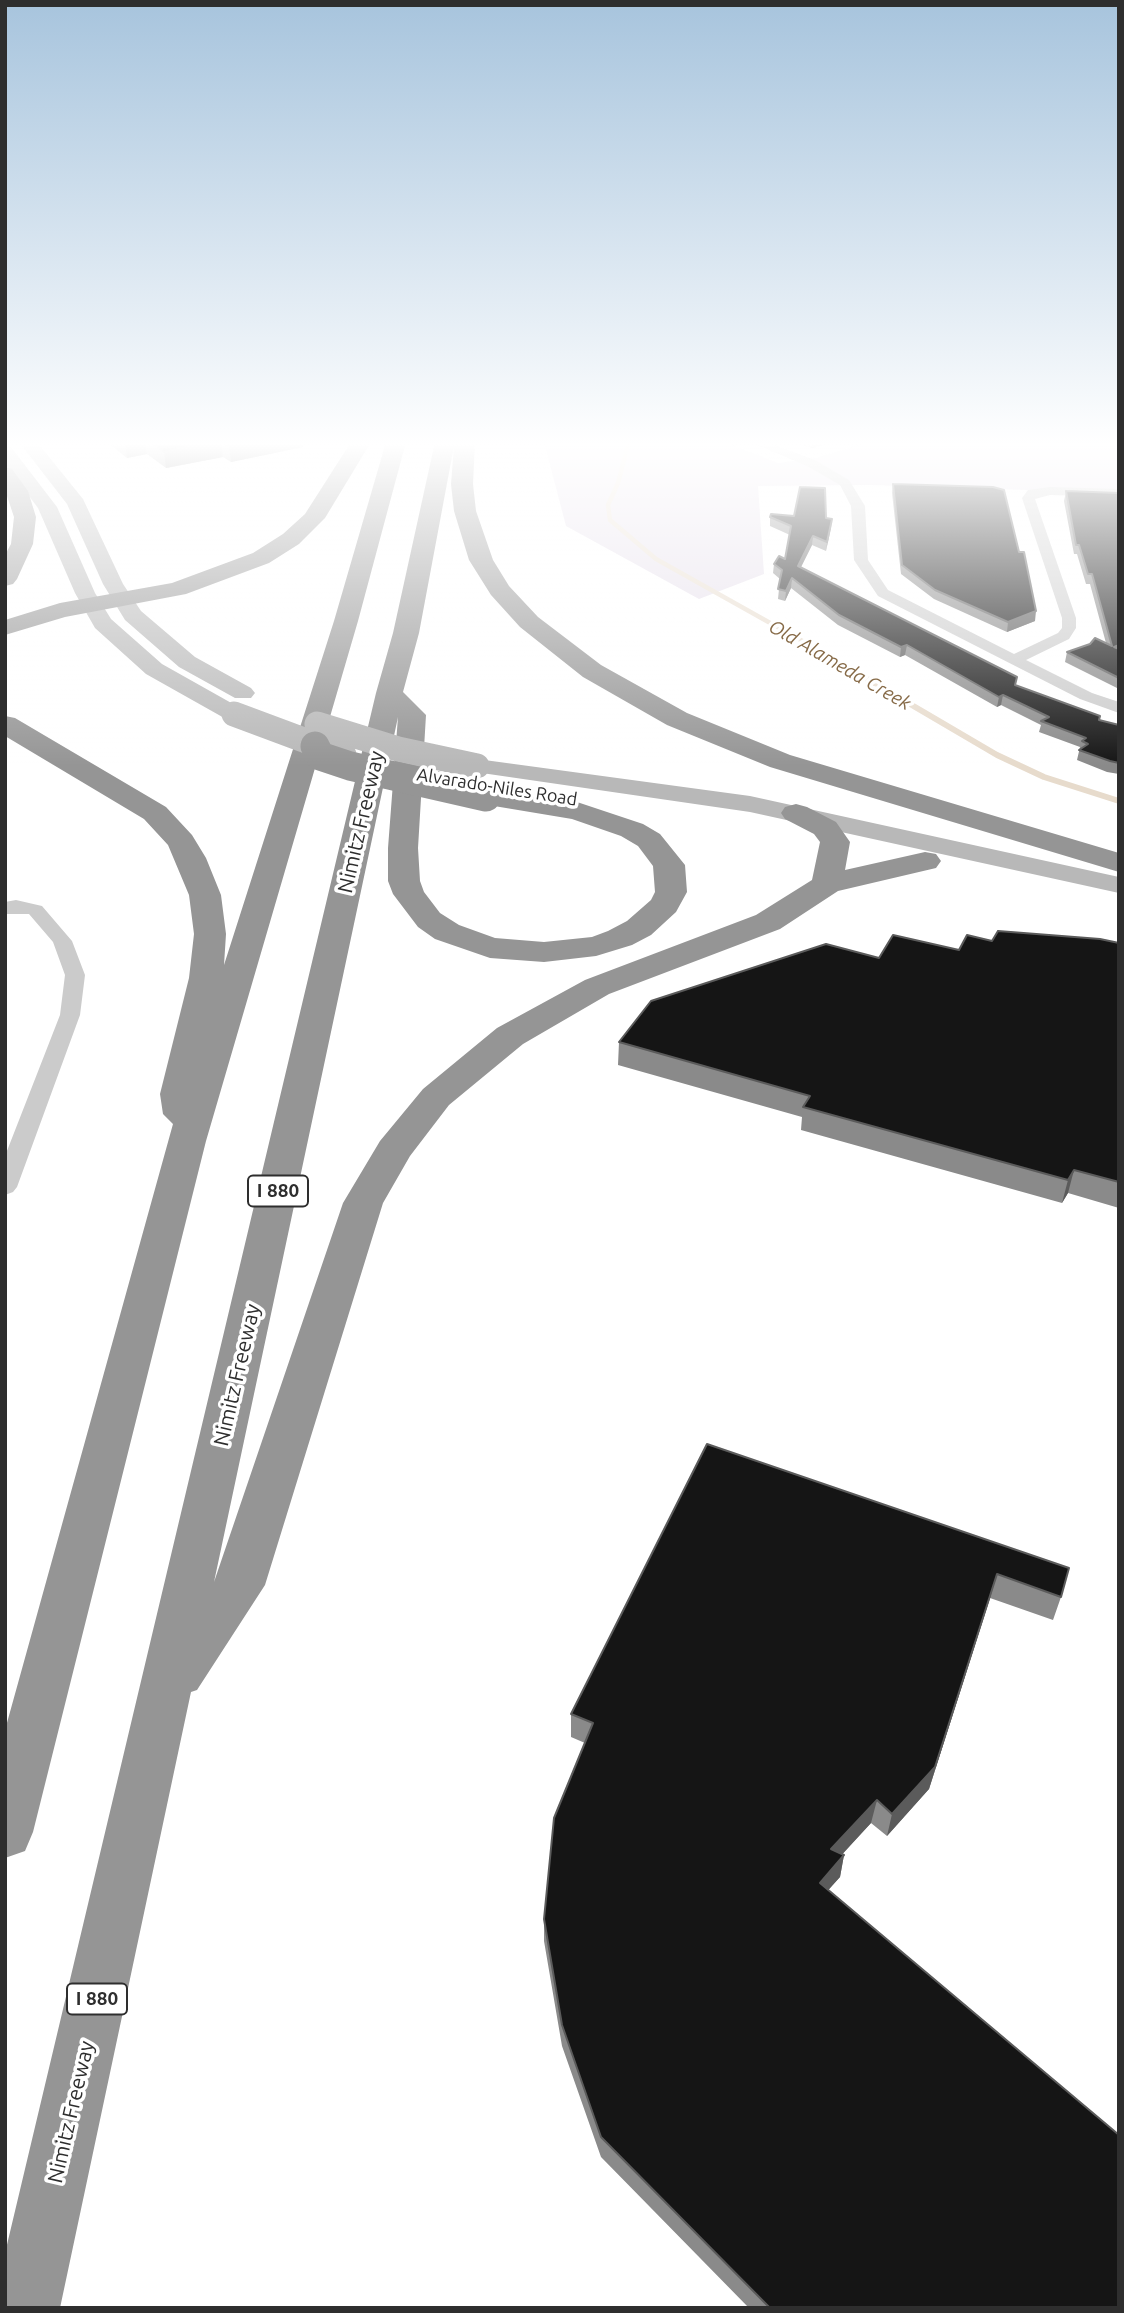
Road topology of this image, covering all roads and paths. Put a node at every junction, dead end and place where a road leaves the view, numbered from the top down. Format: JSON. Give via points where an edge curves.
{"nodes":[{"id":1,"x":19,"y":550,"type":"edge"},
{"id":2,"x":66,"y":550,"type":"edge"},
{"id":3,"x":98,"y":550,"type":"edge"},
{"id":4,"x":274,"y":550,"type":"edge"},
{"id":5,"x":366,"y":550,"type":"edge"},
{"id":6,"x":404,"y":550,"type":"edge"},
{"id":7,"x":423,"y":550,"type":"edge"},
{"id":8,"x":478,"y":550,"type":"edge"},
{"id":9,"x":860,"y":550,"type":"edge"},
{"id":10,"x":1046,"y":550,"type":"edge"},
{"id":11,"x":5,"y":579,"type":"edge"},
{"id":12,"x":122,"y":599,"type":"junction"},
{"id":13,"x":90,"y":605,"type":"junction"},
{"id":14,"x":5,"y":628,"type":"edge"},
{"id":15,"x":1013,"y":660,"type":"junction"},
{"id":16,"x":393,"y":679,"type":"junction"},
{"id":17,"x":238,"y":704,"type":"junction"},
{"id":18,"x":1119,"y":708,"type":"edge"},
{"id":19,"x":5,"y":724,"type":"edge"},
{"id":20,"x":315,"y":746,"type":"joint"},
{"id":21,"x":487,"y":785,"type":"junction"},
{"id":22,"x":796,"y":813,"type":"junction"},
{"id":23,"x":835,"y":842,"type":"junction"},
{"id":24,"x":925,"y":861,"type":"junction"},
{"id":25,"x":1119,"y":863,"type":"edge"},
{"id":26,"x":827,"y":884,"type":"junction"},
{"id":27,"x":1119,"y":885,"type":"edge"},
{"id":28,"x":1119,"y":906,"type":"edge"},
{"id":29,"x":5,"y":908,"type":"edge"},
{"id":30,"x":187,"y":1141,"type":"junction"},
{"id":31,"x":5,"y":1187,"type":"edge"},
{"id":32,"x":167,"y":1690,"type":"junction"},
{"id":33,"x":5,"y":1832,"type":"edge"},
{"id":34,"x":26,"y":2308,"type":"edge"}],
"edges":[{"from":1,"to":11,"type":"highway"},
{"from":2,"to":13,"type":"main road","name":"Alvarado-Niles Road"},
{"from":3,"to":12,"type":"main road","name":"Alvarado-Niles Road"},
{"from":4,"to":12,"type":"highway","via":[[216,577]]},
{"from":5,"to":30,"type":"highway"},
{"from":6,"to":16,"type":"highway","via":[[381,648]]},
{"from":7,"to":16,"type":"highway","name":"Nimitz Freeway","number":"I 880"},
{"from":8,"to":25,"type":"highway","via":[[500,590],[529,622],[592,671],[677,719],[780,761]]},
{"from":9,"to":15,"type":"street","via":[[861,560],[883,593]]},
{"from":10,"to":15,"type":"street","via":[[1069,628],[1064,636]]},
{"from":12,"to":13,"type":"highway"},
{"from":12,"to":17,"type":"main road","name":"Alvarado-Niles Road","via":[[167,647]]},
{"from":13,"to":14,"type":"highway"},
{"from":13,"to":17,"type":"main road","name":"Alvarado-Niles Road","via":[[118,640],[154,669]]},
{"from":15,"to":18,"type":"street"},
{"from":16,"to":21,"type":"highway","via":[[412,715],[402,867],[409,894],[429,920],[490,948],[544,952],[620,938],[665,905],[671,892],[669,864],[655,846],[632,830]]},
{"from":16,"to":32,"type":"highway","name":"Nimitz Freeway","number":"I 880"},
{"from":17,"to":20,"type":"main road","name":"Alvarado-Niles Road","bridge":true},
{"from":17,"to":21,"type":"main road","name":"Alvarado-Niles Road","bridge":true,"via":[[355,737]]},
{"from":19,"to":30,"type":"highway","via":[[155,813],[181,841],[195,867],[211,934],[206,978],[178,1094]]},
{"from":20,"to":21,"type":"highway","bridge":true,"via":[[320,756],[350,766]]},
{"from":21,"to":22,"type":"main road","name":"Alvarado-Niles Road","via":[[705,797]]},
{"from":21,"to":23,"type":"main road","name":"Alvarado-Niles Road","via":[[694,815]]},
{"from":22,"to":23,"type":"highway","via":[[825,828]]},
{"from":22,"to":27,"type":"main road","name":"Alvarado-Niles Road"},
{"from":23,"to":24,"type":"main road","name":"Alvarado-Niles Road"},
{"from":23,"to":26,"type":"highway"},
{"from":24,"to":26,"type":"highway"},
{"from":24,"to":28,"type":"main road","name":"Alvarado-Niles Road"},
{"from":26,"to":32,"type":"highway","via":[[768,922],[597,987],[557,1007],[484,1055],[415,1122],[377,1177],[351,1235],[240,1585]]},
{"from":29,"to":31,"type":"street","via":[[34,910],[62,941],[75,975],[71,1015]]},
{"from":30,"to":33,"type":"highway"},
{"from":32,"to":34,"type":"highway","name":"Nimitz Freeway","number":"I 880"}]}
